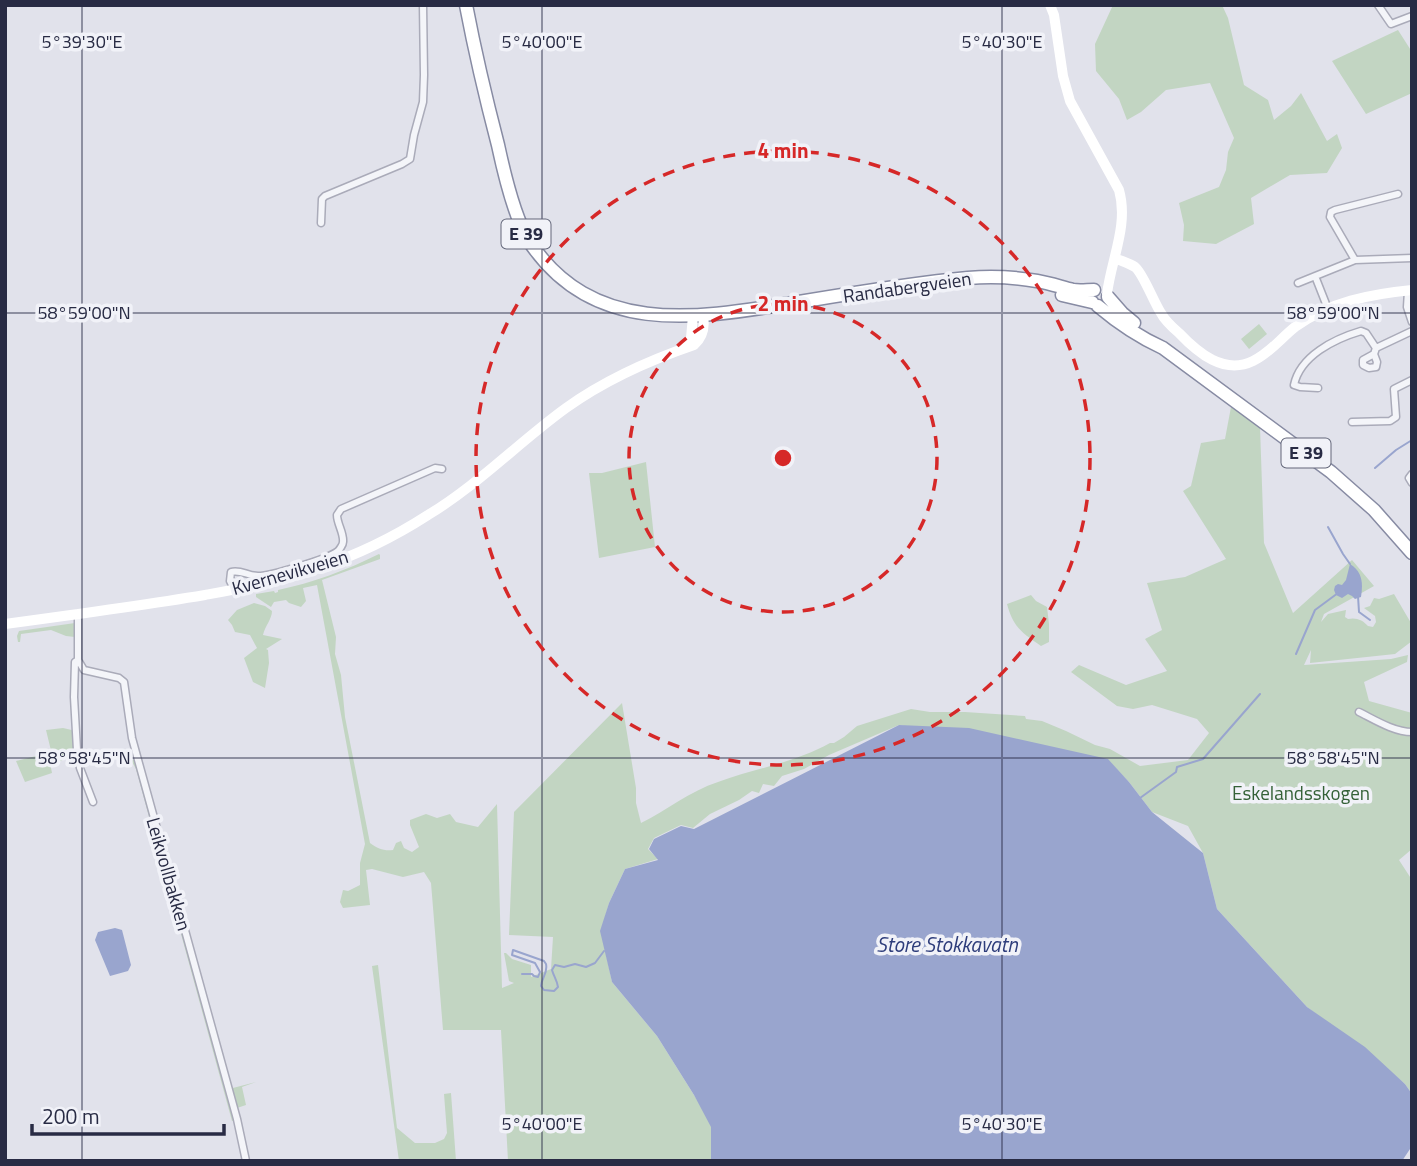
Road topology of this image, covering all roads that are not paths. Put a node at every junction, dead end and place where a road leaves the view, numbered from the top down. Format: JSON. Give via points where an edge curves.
{"nodes":[{"id":1,"x":423,"y":5,"type":"edge"},
{"id":2,"x":466,"y":5,"type":"edge"},
{"id":3,"x":1050,"y":5,"type":"edge"},
{"id":4,"x":1378,"y":5,"type":"edge"},
{"id":5,"x":1412,"y":16,"type":"edge"},
{"id":6,"x":1398,"y":194,"type":"dead end"},
{"id":7,"x":321,"y":223,"type":"dead end"},
{"id":8,"x":1115,"y":258,"type":"junction"},
{"id":9,"x":1412,"y":258,"type":"edge"},
{"id":10,"x":1355,"y":260,"type":"junction"},
{"id":11,"x":1315,"y":276,"type":"junction"},
{"id":12,"x":1298,"y":283,"type":"dead end"},
{"id":13,"x":1410,"y":291,"type":"edge"},
{"id":14,"x":1099,"y":296,"type":"junction"},
{"id":15,"x":1328,"y":309,"type":"junction"},
{"id":16,"x":698,"y":319,"type":"junction"},
{"id":17,"x":1412,"y":322,"type":"edge"},
{"id":18,"x":1412,"y":331,"type":"edge"},
{"id":19,"x":1412,"y":380,"type":"edge"},
{"id":20,"x":1318,"y":388,"type":"dead end"},
{"id":21,"x":1352,"y":422,"type":"dead end"},
{"id":22,"x":442,"y":469,"type":"dead end"},
{"id":23,"x":1412,"y":474,"type":"edge"},
{"id":24,"x":1412,"y":483,"type":"edge"},
{"id":25,"x":1401,"y":542,"type":"junction"},
{"id":26,"x":1412,"y":553,"type":"edge"},
{"id":27,"x":1412,"y":561,"type":"edge"},
{"id":28,"x":234,"y":589,"type":"junction"},
{"id":29,"x":78,"y":614,"type":"junction"},
{"id":30,"x":5,"y":624,"type":"edge"},
{"id":31,"x":78,"y":660,"type":"junction"},
{"id":32,"x":1359,"y":712,"type":"dead end"},
{"id":33,"x":1412,"y":732,"type":"edge"},
{"id":34,"x":93,"y":802,"type":"dead end"},
{"id":35,"x":246,"y":1161,"type":"edge"}],
"edges":[{"from":1,"to":7,"type":"street","via":[[423,102],[411,156],[407,162],[325,196]]},
{"from":2,"to":16,"type":"highway","name":"Randabergveien","number":"E 39","via":[[504,172],[528,239],[549,266],[603,304],[637,313]]},
{"from":3,"to":8,"type":"main road","via":[[1070,101],[1122,200]]},
{"from":4,"to":5,"type":"street","via":[[1391,24]]},
{"from":6,"to":10,"type":"street","via":[[1331,212]]},
{"from":8,"to":14,"type":"main road"},
{"from":8,"to":15,"type":"main road","via":[[1136,268],[1165,319],[1196,351],[1219,362],[1252,362],[1297,326]]},
{"from":9,"to":10,"type":"street"},
{"from":10,"to":11,"type":"street"},
{"from":11,"to":12,"type":"street"},
{"from":11,"to":15,"type":"street"},
{"from":13,"to":15,"type":"main road","via":[[1368,296]]},
{"from":13,"to":17,"type":"street","via":[[1406,307]]},
{"from":14,"to":16,"type":"highway","name":"Randabergveien","number":"E 39","via":[[969,283],[863,295],[736,318]]},
{"from":14,"to":25,"type":"highway","number":"E 39","via":[[1108,314],[1163,348],[1331,472],[1360,496]]},
{"from":16,"to":28,"type":"main road","name":"Kvernevikveien","via":[[684,349],[635,369],[566,408],[428,516],[316,569]]},
{"from":18,"to":20,"type":"street","via":[[1375,351],[1361,331],[1315,353],[1294,385]]},
{"from":19,"to":21,"type":"street","via":[[1394,389],[1396,417]]},
{"from":22,"to":28,"type":"street","via":[[435,468],[341,509],[337,515],[343,537],[339,551],[259,576],[236,570],[230,581]]},
{"from":23,"to":24,"type":"street"},
{"from":25,"to":26,"type":"highway","number":"E 39"},
{"from":25,"to":27,"type":"highway","number":"E 39"},
{"from":28,"to":29,"type":"main road","name":"Kvernevikveien"},
{"from":29,"to":30,"type":"main road","name":"Kvernevikveien"},
{"from":29,"to":31,"type":"street"},
{"from":31,"to":34,"type":"street","via":[[74,697],[77,750]]},
{"from":31,"to":35,"type":"street","name":"Leikvollbakken","via":[[84,670],[124,682],[132,738]]},
{"from":32,"to":33,"type":"street"}]}
